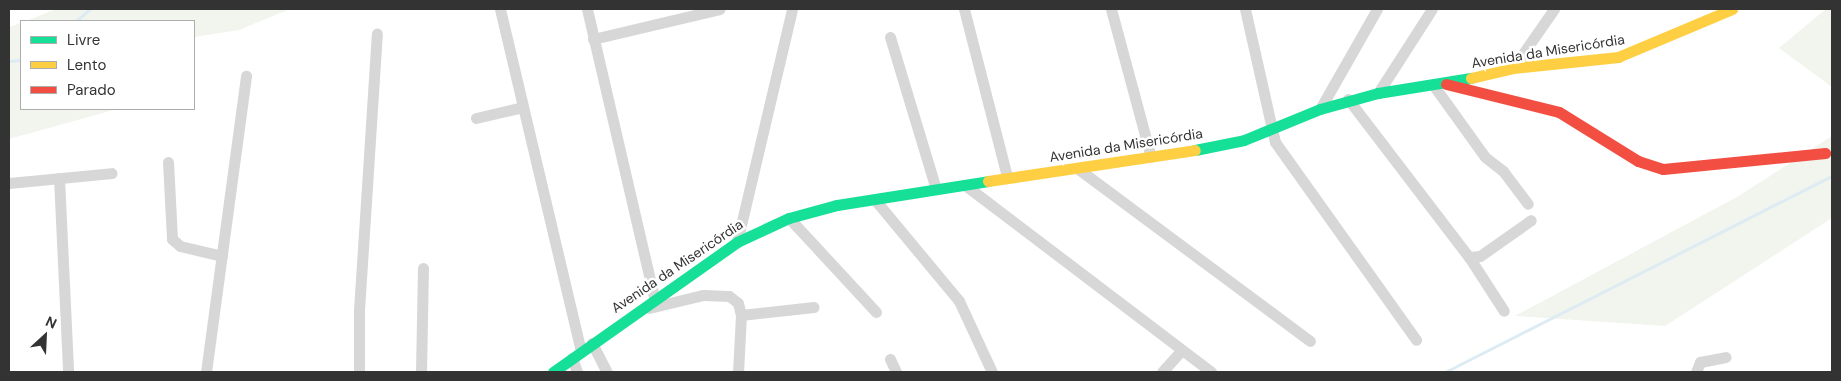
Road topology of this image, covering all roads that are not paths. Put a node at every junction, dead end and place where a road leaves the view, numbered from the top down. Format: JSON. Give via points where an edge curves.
{"nodes":[{"id":1,"x":500,"y":9,"type":"edge"},
{"id":2,"x":587,"y":9,"type":"edge"},
{"id":3,"x":720,"y":9,"type":"edge"},
{"id":4,"x":792,"y":9,"type":"edge"},
{"id":5,"x":964,"y":9,"type":"edge"},
{"id":6,"x":1111,"y":9,"type":"edge"},
{"id":7,"x":1245,"y":9,"type":"edge"},
{"id":8,"x":1377,"y":9,"type":"edge"},
{"id":9,"x":1432,"y":9,"type":"edge"},
{"id":10,"x":1554,"y":9,"type":"edge"},
{"id":11,"x":1732,"y":9,"type":"edge"},
{"id":12,"x":377,"y":34,"type":"dead end"},
{"id":13,"x":890,"y":37,"type":"dead end"},
{"id":14,"x":593,"y":39,"type":"junction"},
{"id":15,"x":1513,"y":68,"type":"junction"},
{"id":16,"x":246,"y":76,"type":"dead end"},
{"id":17,"x":1440,"y":85,"type":"junction"},
{"id":18,"x":1378,"y":93,"type":"junction"},
{"id":19,"x":1348,"y":100,"type":"junction"},
{"id":20,"x":523,"y":107,"type":"junction"},
{"id":21,"x":1320,"y":109,"type":"junction"},
{"id":22,"x":476,"y":118,"type":"dead end"},
{"id":23,"x":1271,"y":130,"type":"junction"},
{"id":24,"x":1825,"y":153,"type":"dead end"},
{"id":25,"x":1151,"y":157,"type":"junction"},
{"id":26,"x":168,"y":162,"type":"dead end"},
{"id":27,"x":1077,"y":168,"type":"junction"},
{"id":28,"x":112,"y":173,"type":"dead end"},
{"id":29,"x":1007,"y":177,"type":"junction"},
{"id":30,"x":59,"y":178,"type":"junction"},
{"id":31,"x":9,"y":183,"type":"edge"},
{"id":32,"x":965,"y":185,"type":"junction"},
{"id":33,"x":936,"y":188,"type":"junction"},
{"id":34,"x":876,"y":201,"type":"junction"},
{"id":35,"x":1528,"y":204,"type":"dead end"},
{"id":36,"x":789,"y":218,"type":"junction"},
{"id":37,"x":1531,"y":220,"type":"dead end"},
{"id":38,"x":737,"y":242,"type":"junction"},
{"id":39,"x":222,"y":256,"type":"junction"},
{"id":40,"x":1470,"y":257,"type":"junction"},
{"id":41,"x":423,"y":268,"type":"dead end"},
{"id":42,"x":654,"y":297,"type":"junction"},
{"id":43,"x":814,"y":307,"type":"dead end"},
{"id":44,"x":638,"y":308,"type":"junction"},
{"id":45,"x":1504,"y":311,"type":"dead end"},
{"id":46,"x":876,"y":312,"type":"dead end"},
{"id":47,"x":741,"y":315,"type":"junction"},
{"id":48,"x":1416,"y":340,"type":"dead end"},
{"id":49,"x":1310,"y":341,"type":"dead end"},
{"id":50,"x":592,"y":343,"type":"junction"},
{"id":51,"x":1182,"y":351,"type":"junction"},
{"id":52,"x":577,"y":354,"type":"junction"},
{"id":53,"x":1726,"y":356,"type":"dead end"},
{"id":54,"x":890,"y":359,"type":"dead end"},
{"id":55,"x":68,"y":372,"type":"edge"},
{"id":56,"x":206,"y":372,"type":"edge"},
{"id":57,"x":359,"y":372,"type":"edge"},
{"id":58,"x":421,"y":372,"type":"edge"},
{"id":59,"x":553,"y":372,"type":"edge"},
{"id":60,"x":577,"y":372,"type":"edge"},
{"id":61,"x":608,"y":372,"type":"edge"},
{"id":62,"x":738,"y":372,"type":"edge"},
{"id":63,"x":896,"y":372,"type":"edge"},
{"id":64,"x":992,"y":372,"type":"edge"},
{"id":65,"x":1162,"y":372,"type":"edge"},
{"id":66,"x":1211,"y":372,"type":"edge"},
{"id":67,"x":1696,"y":372,"type":"edge"}],
"edges":[{"from":1,"to":20,"type":"street"},
{"from":2,"to":14,"type":"street"},
{"from":3,"to":14,"type":"street"},
{"from":4,"to":38,"type":"street"},
{"from":5,"to":29,"type":"street"},
{"from":6,"to":25,"type":"street"},
{"from":7,"to":23,"type":"street"},
{"from":8,"to":21,"type":"street"},
{"from":9,"to":18,"type":"street"},
{"from":10,"to":15,"type":"street"},
{"from":11,"to":15,"type":"street","name":"Avenida da Misericórdia","via":[[1618,57]]},
{"from":12,"to":57,"type":"street","via":[[359,310]]},
{"from":13,"to":33,"type":"street"},
{"from":14,"to":42,"type":"street"},
{"from":15,"to":17,"type":"street","name":"Avenida da Misericórdia"},
{"from":16,"to":39,"type":"street"},
{"from":17,"to":18,"type":"street","name":"Avenida da Misericórdia"},
{"from":17,"to":24,"type":"street","via":[[1560,112],[1638,161],[1663,169]]},
{"from":17,"to":35,"type":"street","via":[[1485,157],[1503,172]]},
{"from":18,"to":19,"type":"street","name":"Avenida da Misericórdia"},
{"from":19,"to":21,"type":"street","name":"Avenida da Misericórdia"},
{"from":19,"to":40,"type":"street"},
{"from":20,"to":22,"type":"street"},
{"from":20,"to":52,"type":"street"},
{"from":21,"to":23,"type":"street","name":"Avenida da Misericórdia"},
{"from":23,"to":25,"type":"street","name":"Avenida da Misericórdia","via":[[1216,146]]},
{"from":23,"to":48,"type":"street","via":[[1288,162]]},
{"from":25,"to":27,"type":"street","name":"Avenida da Misericórdia"},
{"from":26,"to":39,"type":"street","via":[[172,239],[180,246]]},
{"from":27,"to":29,"type":"street","name":"Avenida da Misericórdia"},
{"from":27,"to":49,"type":"street"},
{"from":28,"to":30,"type":"street"},
{"from":29,"to":32,"type":"street","name":"Avenida da Misericórdia"},
{"from":30,"to":31,"type":"street"},
{"from":30,"to":55,"type":"street"},
{"from":32,"to":33,"type":"street","name":"Avenida da Misericórdia"},
{"from":32,"to":51,"type":"street"},
{"from":33,"to":34,"type":"street","name":"Avenida da Misericórdia"},
{"from":34,"to":36,"type":"street","name":"Avenida da Misericórdia","via":[[837,205]]},
{"from":34,"to":64,"type":"street","via":[[959,300]]},
{"from":36,"to":38,"type":"street","name":"Avenida da Misericórdia"},
{"from":36,"to":46,"type":"street"},
{"from":37,"to":40,"type":"street","via":[[1480,256]]},
{"from":38,"to":42,"type":"street","name":"Avenida da Misericórdia"},
{"from":39,"to":56,"type":"street"},
{"from":40,"to":45,"type":"street"},
{"from":41,"to":58,"type":"street"},
{"from":42,"to":44,"type":"street","name":"Avenida da Misericórdia"},
{"from":43,"to":47,"type":"street"},
{"from":44,"to":47,"type":"street","via":[[716,294],[734,300]]},
{"from":44,"to":50,"type":"street","name":"Avenida da Misericórdia"},
{"from":47,"to":62,"type":"street"},
{"from":50,"to":52,"type":"street","name":"Avenida da Misericórdia"},
{"from":50,"to":61,"type":"street"},
{"from":51,"to":65,"type":"street"},
{"from":51,"to":66,"type":"street"},
{"from":52,"to":59,"type":"street","name":"Avenida da Misericórdia"},
{"from":52,"to":60,"type":"street"},
{"from":53,"to":67,"type":"street","via":[[1700,362]]},
{"from":54,"to":63,"type":"street"}]}
